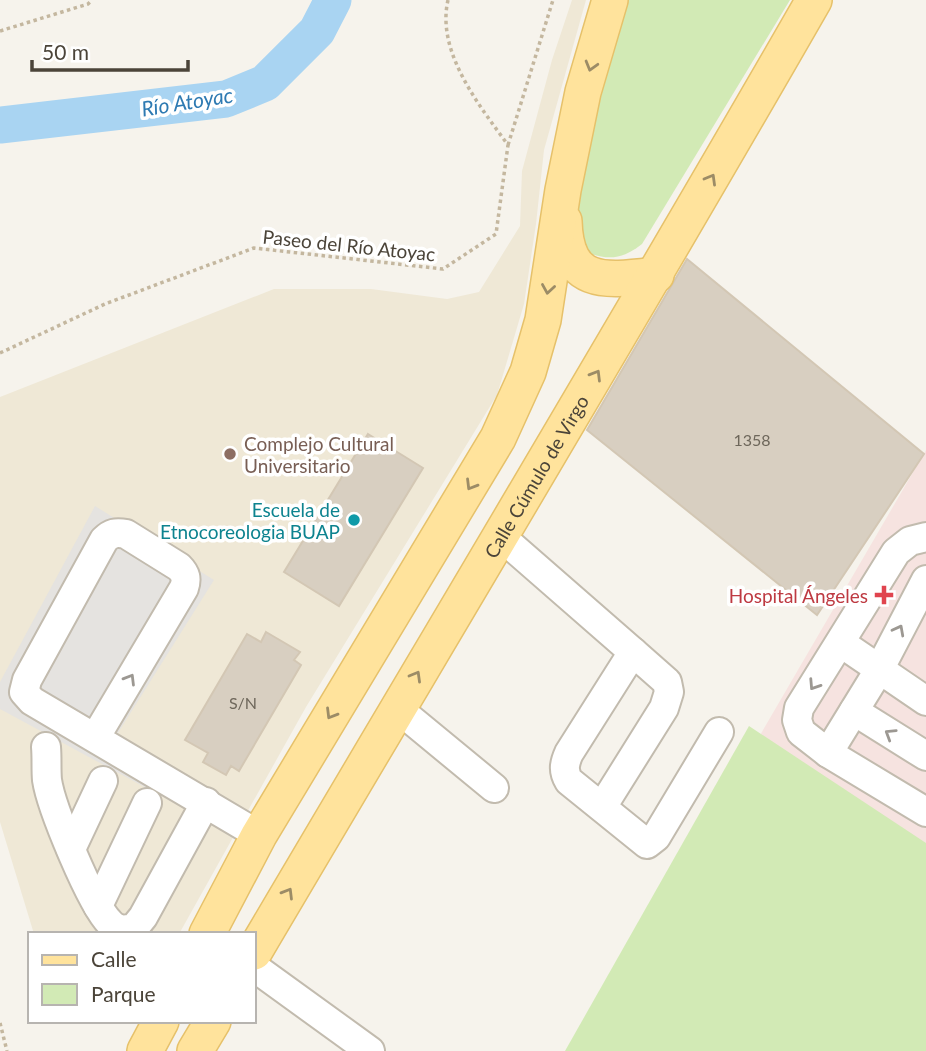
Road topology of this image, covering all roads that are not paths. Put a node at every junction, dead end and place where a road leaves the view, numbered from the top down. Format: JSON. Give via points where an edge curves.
{"nodes":[{"id":1,"x":610,"y":0,"type":"edge"},
{"id":2,"x":814,"y":0,"type":"edge"},
{"id":3,"x":563,"y":190,"type":"junction"},
{"id":4,"x":656,"y":275,"type":"junction"},
{"id":5,"x":443,"y":531,"type":"junction"},
{"id":6,"x":499,"y":535,"type":"junction"},
{"id":7,"x":926,"y":537,"type":"edge"},
{"id":8,"x":926,"y":580,"type":"edge"},
{"id":9,"x":443,"y":629,"type":"junction"},
{"id":10,"x":841,"y":643,"type":"junction"},
{"id":11,"x":633,"y":652,"type":"junction"},
{"id":12,"x":879,"y":670,"type":"junction"},
{"id":13,"x":926,"y":701,"type":"edge"},
{"id":14,"x":397,"y":708,"type":"junction"},
{"id":15,"x":854,"y":711,"type":"junction"},
{"id":16,"x":719,"y":732,"type":"dead end"},
{"id":17,"x":95,"y":737,"type":"junction"},
{"id":18,"x":46,"y":747,"type":"dead end"},
{"id":19,"x":828,"y":752,"type":"junction"},
{"id":20,"x":926,"y":756,"type":"edge"},
{"id":21,"x":103,"y":780,"type":"dead end"},
{"id":22,"x":494,"y":788,"type":"dead end"},
{"id":23,"x":206,"y":802,"type":"junction"},
{"id":24,"x":147,"y":803,"type":"dead end"},
{"id":25,"x":602,"y":807,"type":"junction"},
{"id":26,"x":926,"y":812,"type":"edge"},
{"id":27,"x":259,"y":835,"type":"junction"},
{"id":28,"x":71,"y":849,"type":"junction"},
{"id":29,"x":98,"y":906,"type":"junction"},
{"id":30,"x":208,"y":932,"type":"edge"},
{"id":31,"x":256,"y":949,"type":"edge"},
{"id":32,"x":256,"y":968,"type":"edge"},
{"id":33,"x":160,"y":1023,"type":"edge"},
{"id":34,"x":212,"y":1023,"type":"edge"},
{"id":35,"x":145,"y":1051,"type":"edge"},
{"id":36,"x":195,"y":1051,"type":"edge"},
{"id":37,"x":370,"y":1051,"type":"edge"}],
"edges":[{"from":1,"to":3,"type":"main road","one_way":true,"via":[[583,92]]},
{"from":4,"to":2,"type":"main road","name":"Calle Cúmulo de Virgo","one_way":true},
{"from":3,"to":4,"type":"main road","via":[[565,238],[572,260],[585,273],[605,278]]},
{"from":3,"to":5,"type":"main road","one_way":true,"via":[[543,320],[528,372],[498,438]]},
{"from":6,"to":4,"type":"main road","name":"Calle Cúmulo de Virgo","one_way":true},
{"from":5,"to":9,"type":"main road","via":[[417,606],[417,613]]},
{"from":5,"to":27,"type":"main road","one_way":true},
{"from":6,"to":9,"type":"main road","name":"Calle Cúmulo de Virgo"},
{"from":6,"to":11,"type":"lane"},
{"from":7,"to":10,"type":"lane","via":[[910,541],[896,552]]},
{"from":12,"to":8,"type":"lane","one_way":true},
{"from":14,"to":9,"type":"main road","name":"Calle Cúmulo de Virgo","one_way":true},
{"from":10,"to":12,"type":"lane"},
{"from":10,"to":19,"type":"lane","one_way":true,"via":[[799,708],[797,720],[801,732]]},
{"from":11,"to":25,"type":"lane","via":[[667,682],[669,692],[664,708]]},
{"from":11,"to":25,"type":"lane","via":[[565,763],[569,781]]},
{"from":12,"to":13,"type":"lane"},
{"from":12,"to":15,"type":"lane"},
{"from":14,"to":22,"type":"lane"},
{"from":31,"to":14,"type":"main road","name":"Calle Cúmulo de Virgo","one_way":true},
{"from":15,"to":19,"type":"lane"},
{"from":20,"to":15,"type":"lane","one_way":true},
{"from":16,"to":25,"type":"lane","via":[[647,845]]},
{"from":17,"to":17,"type":"lane","one_way":true,"via":[[186,580],[179,567],[118,532],[104,540],[24,692]]},
{"from":17,"to":23,"type":"lane"},
{"from":18,"to":28,"type":"lane","via":[[51,796]]},
{"from":19,"to":26,"type":"lane"},
{"from":21,"to":28,"type":"lane"},
{"from":23,"to":27,"type":"lane"},
{"from":23,"to":29,"type":"lane","via":[[134,928],[122,930],[111,925]]},
{"from":24,"to":29,"type":"lane"},
{"from":27,"to":30,"type":"main road"},
{"from":28,"to":29,"type":"lane"},
{"from":32,"to":37,"type":"lane"},
{"from":33,"to":35,"type":"main road"},
{"from":34,"to":36,"type":"main road"}]}
